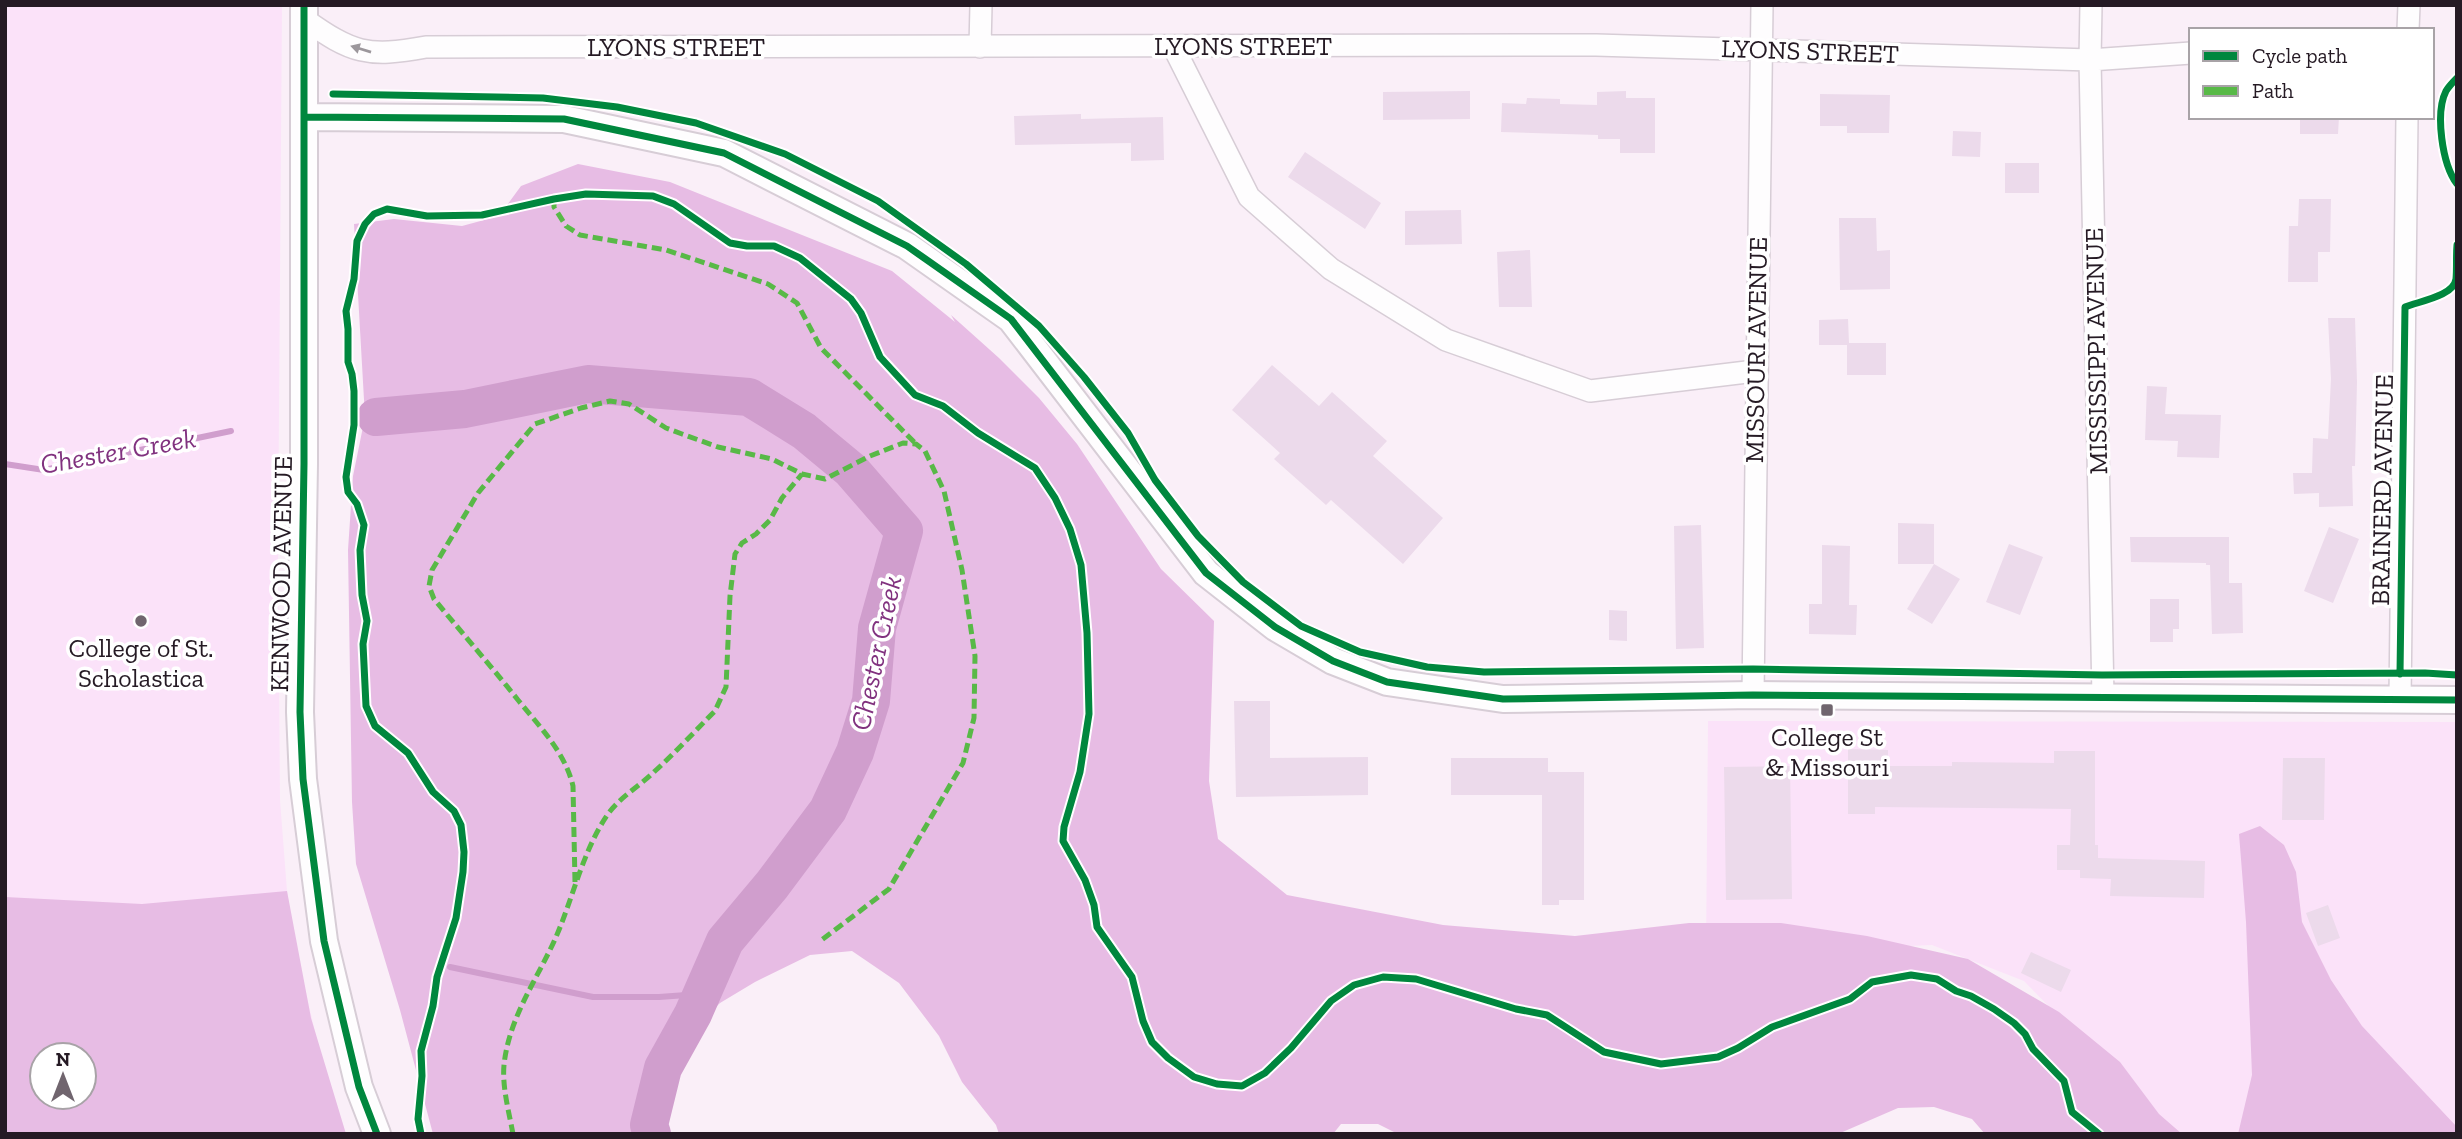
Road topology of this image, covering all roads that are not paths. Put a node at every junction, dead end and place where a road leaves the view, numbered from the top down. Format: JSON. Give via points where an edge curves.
{"nodes":[{"id":1,"x":981,"y":5,"type":"edge"},
{"id":2,"x":1762,"y":5,"type":"edge"},
{"id":3,"x":2091,"y":5,"type":"edge"},
{"id":4,"x":2409,"y":5,"type":"edge"},
{"id":5,"x":304,"y":12,"type":"edge"},
{"id":6,"x":2408,"y":28,"type":"edge"},
{"id":7,"x":1173,"y":46,"type":"junction"},
{"id":8,"x":980,"y":47,"type":"junction"},
{"id":9,"x":1761,"y":49,"type":"junction"},
{"id":10,"x":2189,"y":52,"type":"edge"},
{"id":11,"x":2090,"y":60,"type":"junction"},
{"id":12,"x":304,"y":117,"type":"junction"},
{"id":13,"x":2407,"y":119,"type":"edge"},
{"id":14,"x":1755,"y":371,"type":"junction"},
{"id":15,"x":1752,"y":695,"type":"junction"},
{"id":16,"x":2102,"y":697,"type":"junction"},
{"id":17,"x":2400,"y":700,"type":"junction"},
{"id":18,"x":2457,"y":700,"type":"edge"},
{"id":19,"x":377,"y":1134,"type":"edge"}],
"edges":[{"from":1,"to":8,"type":"street"},
{"from":2,"to":9,"type":"street","name":"MISSOURI AVENUE"},
{"from":3,"to":11,"type":"street","name":"MISSISSIPPI AVENUE"},
{"from":4,"to":6,"type":"street"},
{"from":8,"to":5,"type":"street","name":"LYONS STREET","one_way":true,"via":[[426,47],[369,53],[335,41]]},
{"from":5,"to":12,"type":"street","name":"KENWOOD AVENUE"},
{"from":7,"to":8,"type":"street","name":"LYONS STREET"},
{"from":7,"to":9,"type":"street","name":"LYONS STREET"},
{"from":7,"to":14,"type":"street","via":[[1249,197],[1331,269],[1446,340],[1590,391]]},
{"from":9,"to":11,"type":"street","name":"LYONS STREET"},
{"from":9,"to":14,"type":"street","name":"MISSOURI AVENUE"},
{"from":10,"to":11,"type":"street","name":"LYONS STREET"},
{"from":11,"to":16,"type":"street","name":"MISSISSIPPI AVENUE"},
{"from":12,"to":15,"type":"street","via":[[564,120],[724,153],[907,246],[1011,319],[1206,573],[1275,627],[1344,665],[1387,682],[1503,698]]},
{"from":12,"to":19,"type":"street","name":"KENWOOD AVENUE","via":[[303,779],[324,941],[359,1087]]},
{"from":13,"to":17,"type":"street","name":"BRAINERD AVENUE"},
{"from":14,"to":15,"type":"street","name":"MISSOURI AVENUE"},
{"from":15,"to":16,"type":"street"},
{"from":16,"to":17,"type":"street"},
{"from":17,"to":18,"type":"street"}]}
